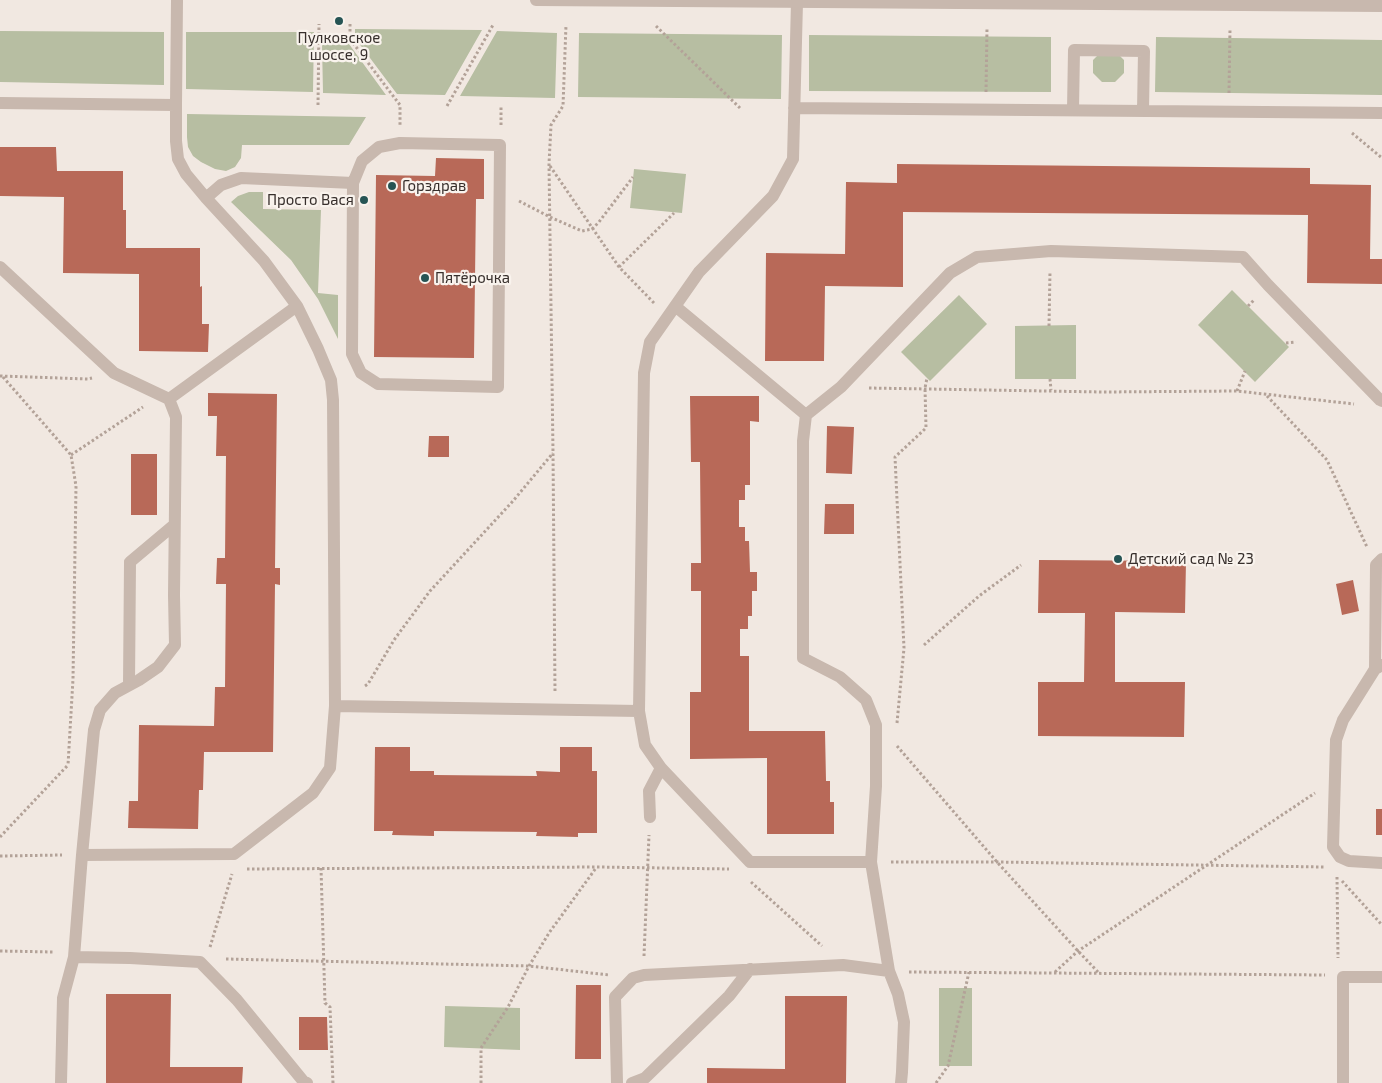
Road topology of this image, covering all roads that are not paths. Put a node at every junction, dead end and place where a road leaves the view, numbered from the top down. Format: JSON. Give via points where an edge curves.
{"nodes":[{"id":1,"x":177,"y":0,"type":"edge"},
{"id":2,"x":536,"y":0,"type":"edge"},
{"id":3,"x":797,"y":2,"type":"junction"},
{"id":4,"x":1382,"y":6,"type":"edge"},
{"id":5,"x":0,"y":103,"type":"edge"},
{"id":6,"x":176,"y":105,"type":"junction"},
{"id":7,"x":794,"y":108,"type":"junction"},
{"id":8,"x":1073,"y":110,"type":"junction"},
{"id":9,"x":1143,"y":111,"type":"junction"},
{"id":10,"x":1382,"y":113,"type":"edge"},
{"id":11,"x":353,"y":182,"type":"junction"},
{"id":12,"x":206,"y":198,"type":"junction"},
{"id":13,"x":0,"y":266,"type":"edge"},
{"id":14,"x":297,"y":306,"type":"junction"},
{"id":15,"x":671,"y":312,"type":"junction"},
{"id":16,"x":165,"y":397,"type":"junction"},
{"id":17,"x":1381,"y":401,"type":"edge"},
{"id":18,"x":806,"y":415,"type":"junction"},
{"id":19,"x":174,"y":525,"type":"junction"},
{"id":20,"x":1379,"y":562,"type":"edge"},
{"id":21,"x":1379,"y":667,"type":"edge"},
{"id":22,"x":129,"y":686,"type":"junction"},
{"id":23,"x":335,"y":706,"type":"junction"},
{"id":24,"x":639,"y":711,"type":"junction"},
{"id":25,"x":662,"y":768,"type":"junction"},
{"id":26,"x":650,"y":817,"type":"road end"},
{"id":27,"x":82,"y":855,"type":"junction"},
{"id":28,"x":871,"y":862,"type":"junction"},
{"id":29,"x":1382,"y":863,"type":"edge"},
{"id":30,"x":74,"y":957,"type":"junction"},
{"id":31,"x":750,"y":969,"type":"junction"},
{"id":32,"x":889,"y":972,"type":"junction"},
{"id":33,"x":1382,"y":977,"type":"edge"},
{"id":34,"x":61,"y":1083,"type":"edge"},
{"id":35,"x":307,"y":1083,"type":"edge"},
{"id":36,"x":617,"y":1083,"type":"edge"},
{"id":37,"x":632,"y":1083,"type":"edge"},
{"id":38,"x":900,"y":1083,"type":"edge"},
{"id":39,"x":1343,"y":1083,"type":"edge"}],
"edges":[{"from":1,"to":6,"type":"street"},
{"from":2,"to":3,"type":"street"},
{"from":3,"to":4,"type":"street"},
{"from":3,"to":7,"type":"street"},
{"from":5,"to":6,"type":"street"},
{"from":6,"to":12,"type":"street","via":[[178,158],[186,174]]},
{"from":7,"to":8,"type":"street"},
{"from":7,"to":15,"type":"street","via":[[792,158],[774,196],[699,272]]},
{"from":8,"to":9,"type":"street"},
{"from":8,"to":9,"type":"street","via":[[1074,50],[1144,51]]},
{"from":9,"to":10,"type":"street"},
{"from":11,"to":11,"type":"street","via":[[352,354],[362,373],[378,384],[498,387],[500,145],[400,143],[379,147],[362,161]]},
{"from":11,"to":12,"type":"street","via":[[241,178],[221,185]]},
{"from":12,"to":14,"type":"street","via":[[264,261]]},
{"from":13,"to":16,"type":"street","via":[[114,373]]},
{"from":14,"to":16,"type":"street"},
{"from":14,"to":23,"type":"street","via":[[332,380]]},
{"from":15,"to":18,"type":"street"},
{"from":15,"to":24,"type":"street","via":[[650,342],[644,373]]},
{"from":16,"to":19,"type":"street","via":[[176,417]]},
{"from":17,"to":18,"type":"street","via":[[1243,257],[1051,251],[977,257],[950,273],[841,387]]},
{"from":18,"to":28,"type":"street","via":[[803,441],[803,658],[840,677],[866,700],[876,725]]},
{"from":19,"to":22,"type":"street","via":[[130,562]]},
{"from":19,"to":22,"type":"street","via":[[175,645],[158,667]]},
{"from":20,"to":21,"type":"street"},
{"from":21,"to":29,"type":"street","via":[[1343,720],[1336,740],[1333,847],[1340,857],[1349,861]]},
{"from":22,"to":27,"type":"street","via":[[115,693],[100,710],[94,730]]},
{"from":23,"to":24,"type":"street"},
{"from":23,"to":27,"type":"street","via":[[330,768],[313,793],[234,854]]},
{"from":24,"to":25,"type":"street","via":[[645,745]]},
{"from":25,"to":26,"type":"street","via":[[649,791]]},
{"from":25,"to":28,"type":"street","via":[[750,862]]},
{"from":27,"to":30,"type":"street"},
{"from":28,"to":32,"type":"street"},
{"from":30,"to":34,"type":"street","via":[[63,998]]},
{"from":30,"to":35,"type":"street","via":[[200,962],[237,1000]]},
{"from":31,"to":32,"type":"street","via":[[843,965]]},
{"from":31,"to":36,"type":"street","via":[[638,976],[615,997]]},
{"from":31,"to":37,"type":"street","via":[[729,996],[645,1078]]},
{"from":32,"to":38,"type":"street","via":[[904,1022]]},
{"from":33,"to":39,"type":"street","via":[[1340,976]]}]}
